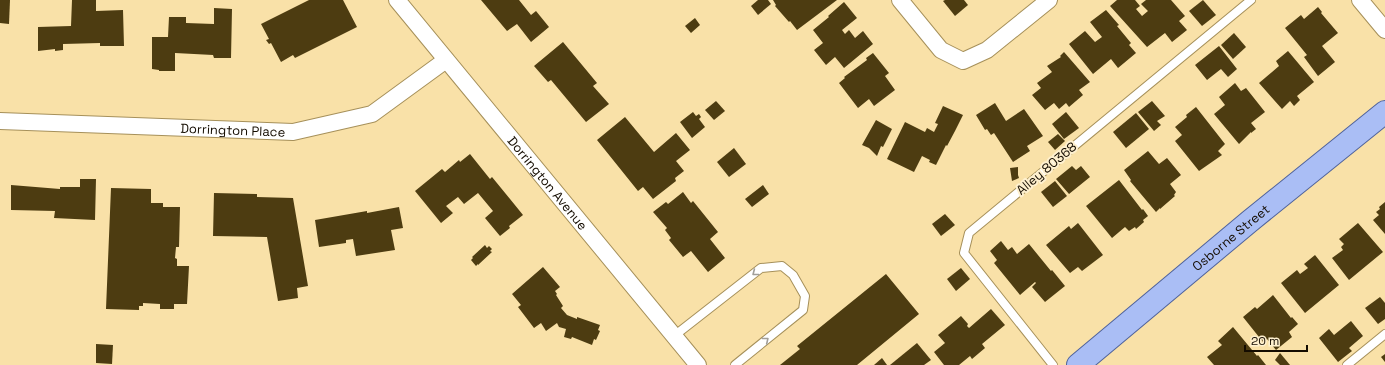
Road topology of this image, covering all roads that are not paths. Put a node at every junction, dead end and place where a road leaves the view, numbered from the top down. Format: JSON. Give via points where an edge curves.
{"nodes":[{"id":1,"x":397,"y":0,"type":"edge"},
{"id":2,"x":900,"y":0,"type":"edge"},
{"id":3,"x":1048,"y":0,"type":"edge"},
{"id":4,"x":1251,"y":0,"type":"edge"},
{"id":5,"x":1360,"y":0,"type":"edge"},
{"id":6,"x":1385,"y":30,"type":"edge"},
{"id":7,"x":446,"y":60,"type":"junction"},
{"id":8,"x":1385,"y":112,"type":"edge"},
{"id":9,"x":0,"y":121,"type":"edge"},
{"id":10,"x":1385,"y":334,"type":"edge"},
{"id":11,"x":674,"y":336,"type":"junction"},
{"id":12,"x":698,"y":365,"type":"edge"},
{"id":13,"x":735,"y":365,"type":"edge"},
{"id":14,"x":1053,"y":365,"type":"edge"},
{"id":15,"x":1078,"y":365,"type":"edge"},
{"id":16,"x":1347,"y":365,"type":"edge"}],
"edges":[{"from":1,"to":7,"type":"street","name":"Dorrington Avenue"},
{"from":2,"to":3,"type":"street","via":[[941,50],[963,61],[987,50]]},
{"from":4,"to":14,"type":"lane","name":"Alley 80368","via":[[968,233],[964,253]]},
{"from":5,"to":6,"type":"street"},
{"from":7,"to":9,"type":"street","name":"Dorrington Place","via":[[372,114],[292,132]]},
{"from":7,"to":11,"type":"street","name":"Dorrington Avenue"},
{"from":8,"to":15,"type":"main road","name":"Osborne Street"},
{"from":10,"to":16,"type":"lane"},
{"from":11,"to":12,"type":"street","name":"Dorrington Avenue"},
{"from":13,"to":11,"type":"lane","one_way":true,"via":[[803,310],[805,296],[793,275],[782,266],[761,268]]}]}
